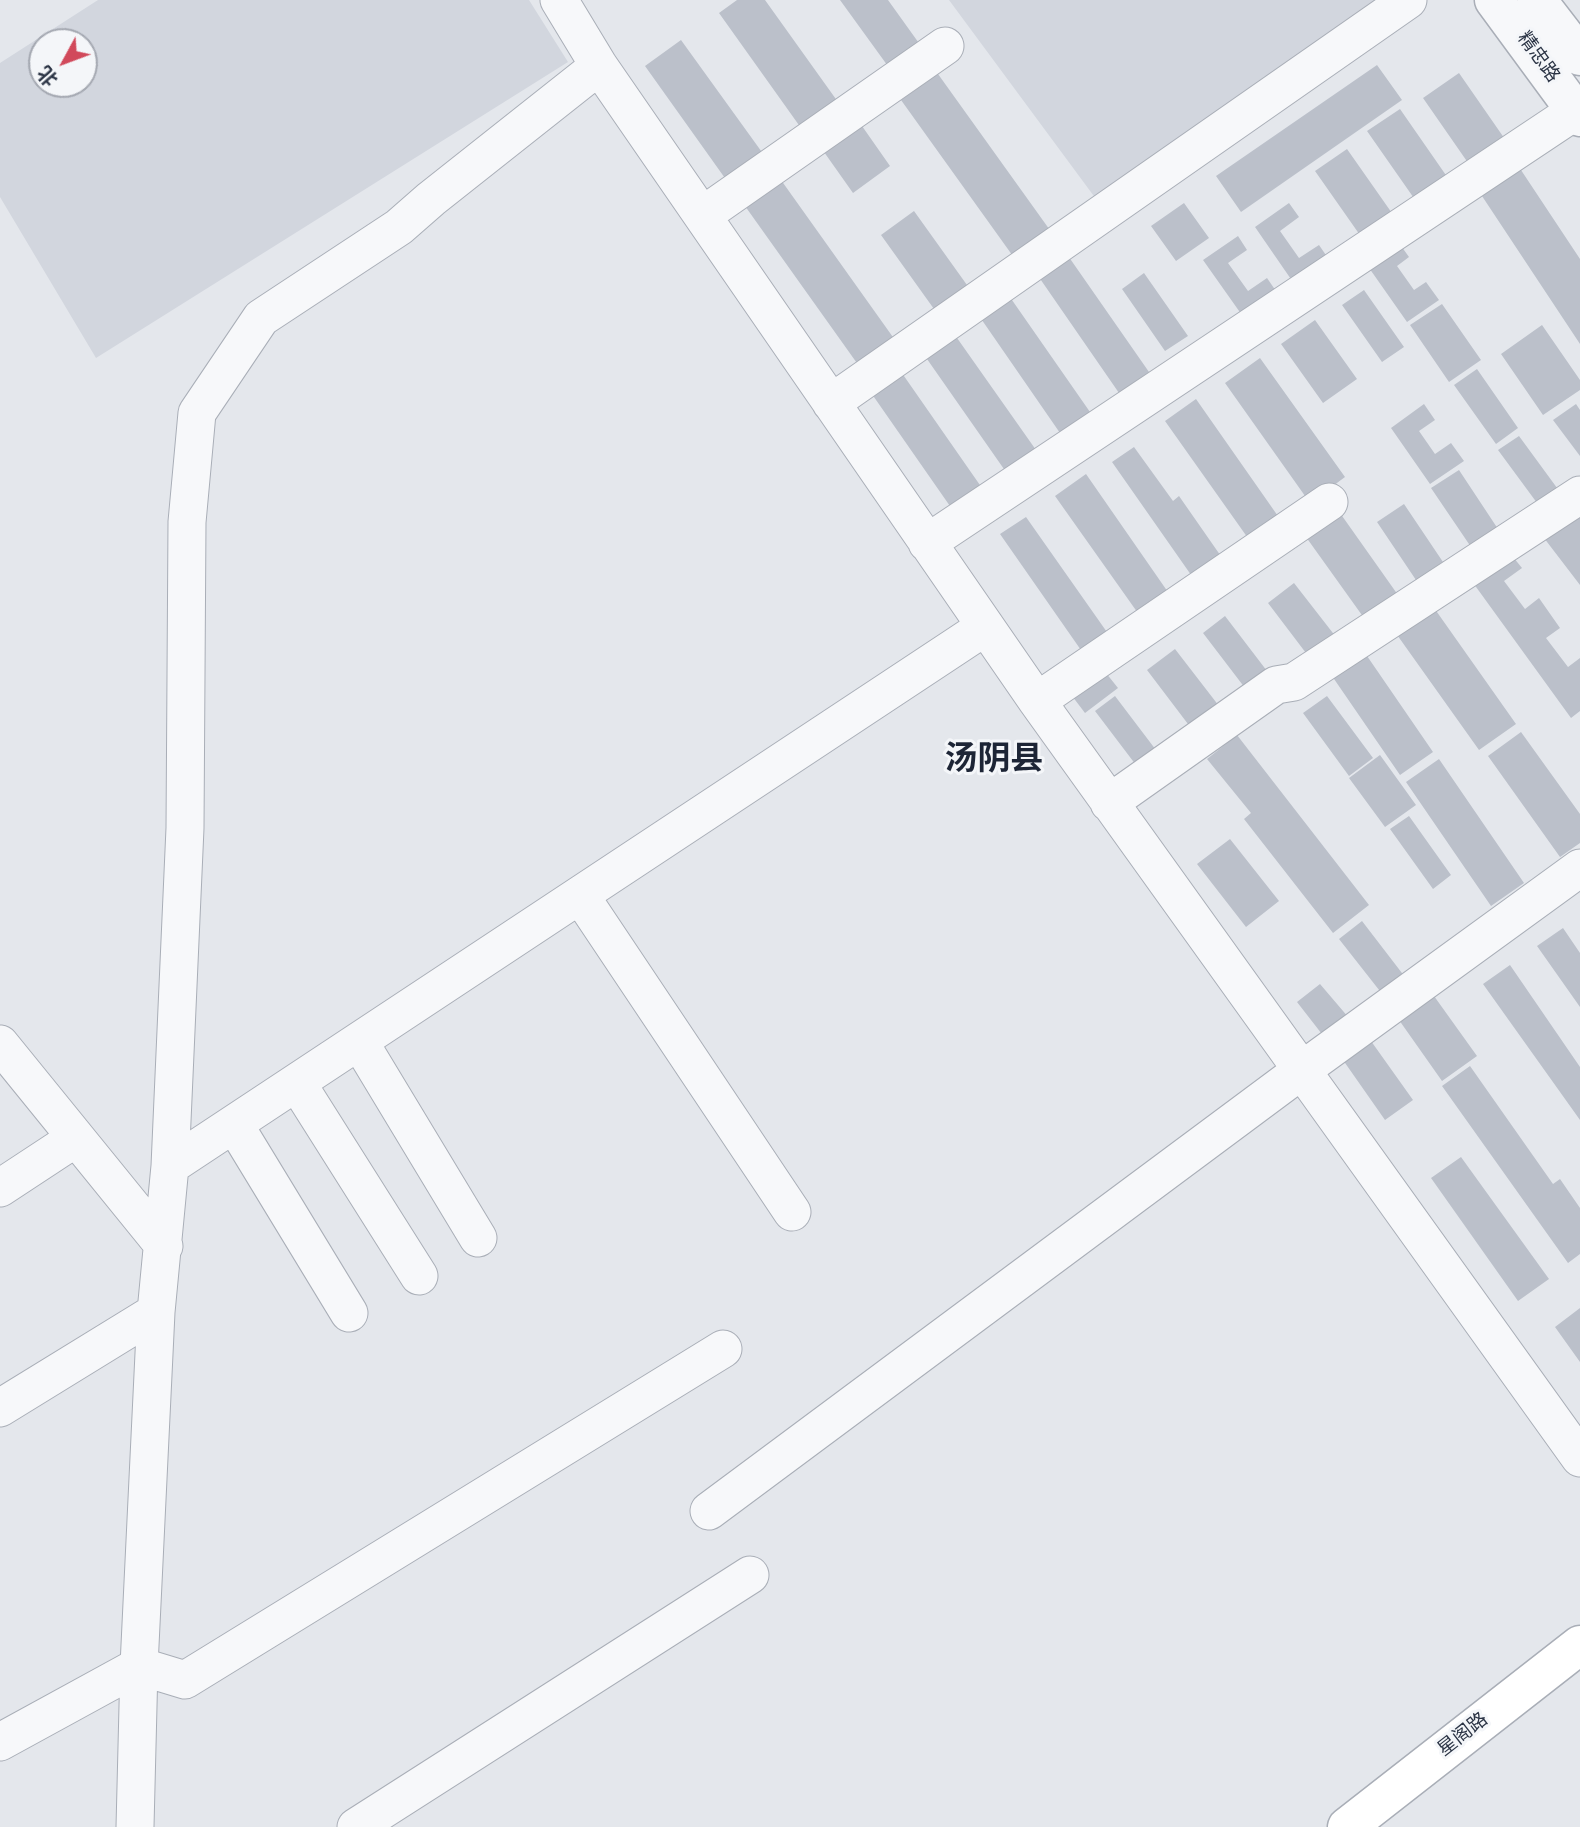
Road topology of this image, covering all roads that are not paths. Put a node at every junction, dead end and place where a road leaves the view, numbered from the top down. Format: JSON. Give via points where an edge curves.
{"nodes":[{"id":1,"x":559,"y":0,"type":"edge"},
{"id":2,"x":1408,"y":0,"type":"edge"},
{"id":3,"x":1494,"y":0,"type":"edge"},
{"id":4,"x":1538,"y":0,"type":"edge"},
{"id":5,"x":945,"y":46,"type":"dead end"},
{"id":6,"x":1580,"y":57,"type":"edge"},
{"id":7,"x":599,"y":66,"type":"junction"},
{"id":8,"x":1579,"y":112,"type":"edge"},
{"id":9,"x":703,"y":215,"type":"junction"},
{"id":10,"x":831,"y":403,"type":"junction"},
{"id":11,"x":1580,"y":495,"type":"edge"},
{"id":12,"x":1329,"y":502,"type":"dead end"},
{"id":13,"x":927,"y":543,"type":"junction"},
{"id":14,"x":985,"y":627,"type":"junction"},
{"id":15,"x":1037,"y":701,"type":"junction"},
{"id":16,"x":1109,"y":803,"type":"junction"},
{"id":17,"x":1580,"y":868,"type":"edge"},
{"id":18,"x":579,"y":895,"type":"junction"},
{"id":19,"x":359,"y":1041,"type":"junction"},
{"id":20,"x":0,"y":1044,"type":"edge"},
{"id":21,"x":1302,"y":1070,"type":"junction"},
{"id":22,"x":297,"y":1083,"type":"junction"},
{"id":23,"x":234,"y":1124,"type":"junction"},
{"id":24,"x":76,"y":1138,"type":"junction"},
{"id":25,"x":170,"y":1166,"type":"junction"},
{"id":26,"x":0,"y":1188,"type":"edge"},
{"id":27,"x":792,"y":1212,"type":"dead end"},
{"id":28,"x":478,"y":1238,"type":"dead end"},
{"id":29,"x":164,"y":1247,"type":"junction"},
{"id":30,"x":419,"y":1276,"type":"dead end"},
{"id":31,"x":156,"y":1312,"type":"junction"},
{"id":32,"x":349,"y":1313,"type":"dead end"},
{"id":33,"x":723,"y":1349,"type":"dead end"},
{"id":34,"x":0,"y":1408,"type":"edge"},
{"id":35,"x":1580,"y":1458,"type":"edge"},
{"id":36,"x":709,"y":1511,"type":"dead end"},
{"id":37,"x":750,"y":1575,"type":"dead end"},
{"id":38,"x":1580,"y":1645,"type":"edge"},
{"id":39,"x":139,"y":1666,"type":"junction"},
{"id":40,"x":0,"y":1742,"type":"edge"},
{"id":41,"x":135,"y":1827,"type":"edge"},
{"id":42,"x":356,"y":1827,"type":"edge"},
{"id":43,"x":1348,"y":1827,"type":"edge"}],
"edges":[{"from":1,"to":7,"type":"street"},
{"from":2,"to":10,"type":"street"},
{"from":3,"to":8,"type":"street","name":"精忠路"},
{"from":4,"to":6,"type":"street","name":"精忠路"},
{"from":5,"to":9,"type":"street"},
{"from":7,"to":9,"type":"street"},
{"from":7,"to":25,"type":"street","via":[[399,227],[261,318],[197,413],[187,522],[185,828]]},
{"from":8,"to":13,"type":"street"},
{"from":9,"to":10,"type":"street"},
{"from":10,"to":13,"type":"street"},
{"from":11,"to":16,"type":"street","via":[[1294,682],[1276,685]]},
{"from":12,"to":15,"type":"street"},
{"from":13,"to":14,"type":"street"},
{"from":14,"to":15,"type":"street"},
{"from":14,"to":18,"type":"street"},
{"from":15,"to":16,"type":"street"},
{"from":16,"to":21,"type":"street"},
{"from":17,"to":21,"type":"street"},
{"from":18,"to":19,"type":"street"},
{"from":18,"to":27,"type":"street"},
{"from":19,"to":22,"type":"street"},
{"from":19,"to":28,"type":"street"},
{"from":20,"to":24,"type":"street"},
{"from":21,"to":35,"type":"street"},
{"from":21,"to":36,"type":"street"},
{"from":22,"to":23,"type":"street"},
{"from":22,"to":30,"type":"street"},
{"from":23,"to":25,"type":"street"},
{"from":23,"to":32,"type":"street"},
{"from":24,"to":26,"type":"street"},
{"from":24,"to":29,"type":"street"},
{"from":25,"to":29,"type":"street"},
{"from":29,"to":31,"type":"street"},
{"from":31,"to":34,"type":"street"},
{"from":31,"to":39,"type":"street"},
{"from":33,"to":39,"type":"street","via":[[185,1680]]},
{"from":37,"to":42,"type":"street"},
{"from":38,"to":43,"type":"main road","name":"星阁路"},
{"from":39,"to":40,"type":"street"},
{"from":39,"to":41,"type":"street"}]}
